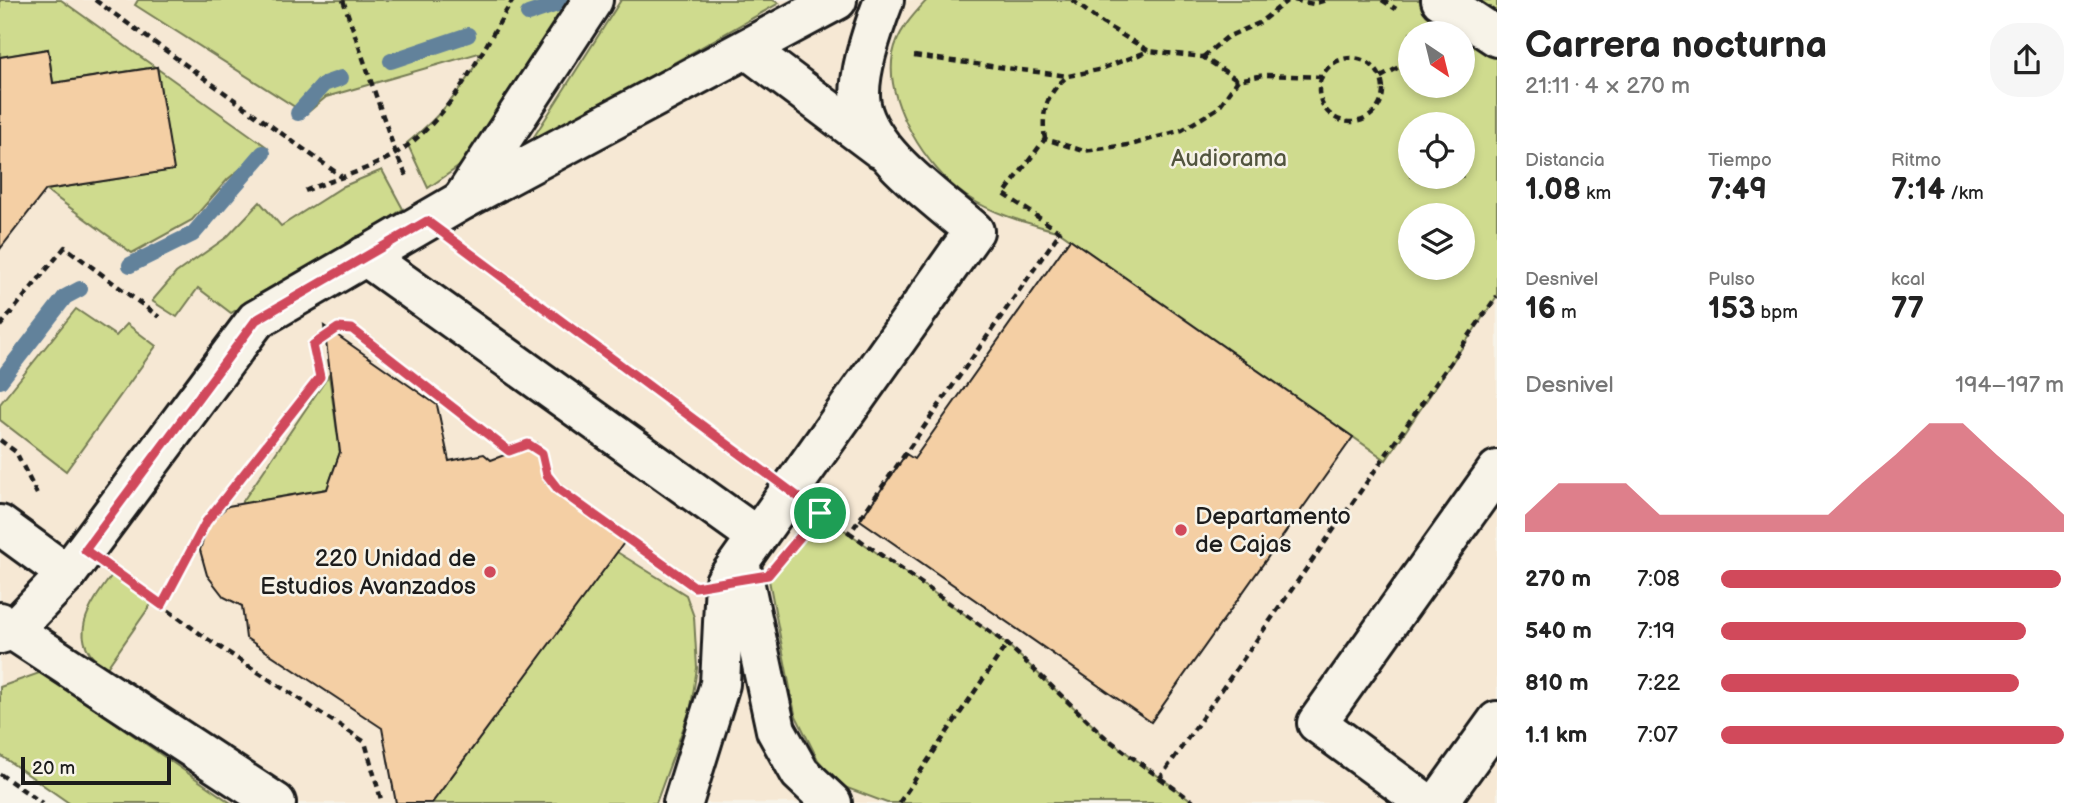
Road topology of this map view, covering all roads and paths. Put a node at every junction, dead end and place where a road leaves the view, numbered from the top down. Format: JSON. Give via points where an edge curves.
{"nodes":[{"id":1,"x":343,"y":0,"type":"edge"},
{"id":2,"x":513,"y":0,"type":"edge"},
{"id":3,"x":593,"y":0,"type":"edge"},
{"id":4,"x":837,"y":0,"type":"edge"},
{"id":5,"x":884,"y":0,"type":"edge"},
{"id":6,"x":1072,"y":0,"type":"edge"},
{"id":7,"x":1288,"y":0,"type":"edge"},
{"id":8,"x":1294,"y":0,"type":"edge"},
{"id":9,"x":1326,"y":0,"type":"edge"},
{"id":10,"x":97,"y":1,"type":"edge"},
{"id":11,"x":1443,"y":1,"type":"edge"},
{"id":12,"x":1497,"y":37,"type":"edge"},
{"id":13,"x":747,"y":49,"type":"junction"},
{"id":14,"x":1149,"y":51,"type":"junction"},
{"id":15,"x":907,"y":55,"type":"dead end"},
{"id":16,"x":1203,"y":57,"type":"junction"},
{"id":17,"x":1398,"y":68,"type":"edge"},
{"id":18,"x":1068,"y":76,"type":"junction"},
{"id":19,"x":1322,"y":77,"type":"junction"},
{"id":20,"x":1381,"y":77,"type":"junction"},
{"id":21,"x":1238,"y":80,"type":"junction"},
{"id":22,"x":1045,"y":139,"type":"junction"},
{"id":23,"x":884,"y":152,"type":"junction"},
{"id":24,"x":396,"y":154,"type":"junction"},
{"id":25,"x":341,"y":176,"type":"junction"},
{"id":26,"x":305,"y":191,"type":"dead end"},
{"id":27,"x":461,"y":201,"type":"junction"},
{"id":28,"x":427,"y":221,"type":"junction"},
{"id":29,"x":365,"y":256,"type":"junction"},
{"id":30,"x":1497,"y":296,"type":"edge"},
{"id":31,"x":159,"y":317,"type":"dead end"},
{"id":32,"x":0,"y":327,"type":"edge"},
{"id":33,"x":0,"y":440,"type":"edge"},
{"id":34,"x":1497,"y":470,"type":"edge"},
{"id":35,"x":788,"y":491,"type":"junction"},
{"id":36,"x":0,"y":525,"type":"edge"},
{"id":37,"x":850,"y":533,"type":"junction"},
{"id":38,"x":740,"y":559,"type":"junction"},
{"id":39,"x":76,"y":562,"type":"junction"},
{"id":40,"x":162,"y":605,"type":"junction"},
{"id":41,"x":4,"y":629,"type":"edge"},
{"id":42,"x":1007,"y":643,"type":"junction"},
{"id":43,"x":1497,"y":721,"type":"edge"},
{"id":44,"x":0,"y":774,"type":"edge"},
{"id":45,"x":1160,"y":778,"type":"junction"},
{"id":46,"x":42,"y":803,"type":"edge"},
{"id":47,"x":276,"y":803,"type":"edge"},
{"id":48,"x":382,"y":803,"type":"edge"},
{"id":49,"x":683,"y":803,"type":"edge"},
{"id":50,"x":832,"y":803,"type":"edge"},
{"id":51,"x":899,"y":803,"type":"edge"},
{"id":52,"x":1195,"y":803,"type":"edge"},
{"id":53,"x":1426,"y":803,"type":"edge"},
{"id":54,"x":1438,"y":803,"type":"edge"}],
"edges":[{"from":1,"to":24,"type":"path"},
{"from":2,"to":24,"type":"path","via":[[455,95],[431,124]]},
{"from":3,"to":27,"type":"lane"},
{"from":4,"to":13,"type":"lane"},
{"from":5,"to":23,"type":"lane","via":[[867,45],[861,104]]},
{"from":6,"to":14,"type":"path"},
{"from":7,"to":16,"type":"path"},
{"from":8,"to":9,"type":"path","via":[[1313,4]]},
{"from":10,"to":25,"type":"path"},
{"from":11,"to":12,"type":"lane"},
{"from":13,"to":23,"type":"lane"},
{"from":13,"to":27,"type":"lane"},
{"from":14,"to":16,"type":"path"},
{"from":14,"to":18,"type":"path"},
{"from":15,"to":18,"type":"path"},
{"from":16,"to":21,"type":"path"},
{"from":17,"to":20,"type":"path"},
{"from":18,"to":22,"type":"path","via":[[1048,98],[1042,117]]},
{"from":19,"to":20,"type":"path","via":[[1336,63],[1355,58]]},
{"from":19,"to":20,"type":"path","via":[[1324,107],[1339,119],[1360,121],[1382,98]]},
{"from":19,"to":21,"type":"path","via":[[1264,75]]},
{"from":21,"to":22,"type":"path","via":[[1218,108],[1182,130],[1134,144],[1084,150]]},
{"from":22,"to":37,"type":"path","via":[[1004,194],[1060,232]]},
{"from":23,"to":35,"type":"lane","via":[[974,231]]},
{"from":24,"to":25,"type":"path"},
{"from":24,"to":28,"type":"path"},
{"from":25,"to":26,"type":"path"},
{"from":27,"to":28,"type":"lane"},
{"from":28,"to":29,"type":"lane"},
{"from":28,"to":35,"type":"path"},
{"from":29,"to":38,"type":"lane"},
{"from":29,"to":39,"type":"lane","via":[[256,320]]},
{"from":30,"to":45,"type":"path"},
{"from":31,"to":32,"type":"path","via":[[65,247]]},
{"from":33,"to":39,"type":"path","via":[[16,452]]},
{"from":34,"to":53,"type":"lane","via":[[1317,723]]},
{"from":35,"to":37,"type":"path"},
{"from":35,"to":38,"type":"lane"},
{"from":36,"to":39,"type":"lane"},
{"from":37,"to":42,"type":"path"},
{"from":38,"to":40,"type":"path","via":[[695,587],[558,489],[547,475],[542,453],[528,444],[509,451],[352,329],[338,328],[313,345],[320,377],[206,522]]},
{"from":38,"to":49,"type":"lane","via":[[720,684]]},
{"from":38,"to":50,"type":"lane","via":[[776,730],[800,773]]},
{"from":39,"to":40,"type":"path"},
{"from":39,"to":41,"type":"lane"},
{"from":40,"to":48,"type":"path","via":[[365,742]]},
{"from":41,"to":47,"type":"lane"},
{"from":42,"to":45,"type":"path","via":[[1105,737]]},
{"from":42,"to":51,"type":"path"},
{"from":43,"to":54,"type":"lane"},
{"from":44,"to":46,"type":"path"},
{"from":45,"to":52,"type":"path"}]}
